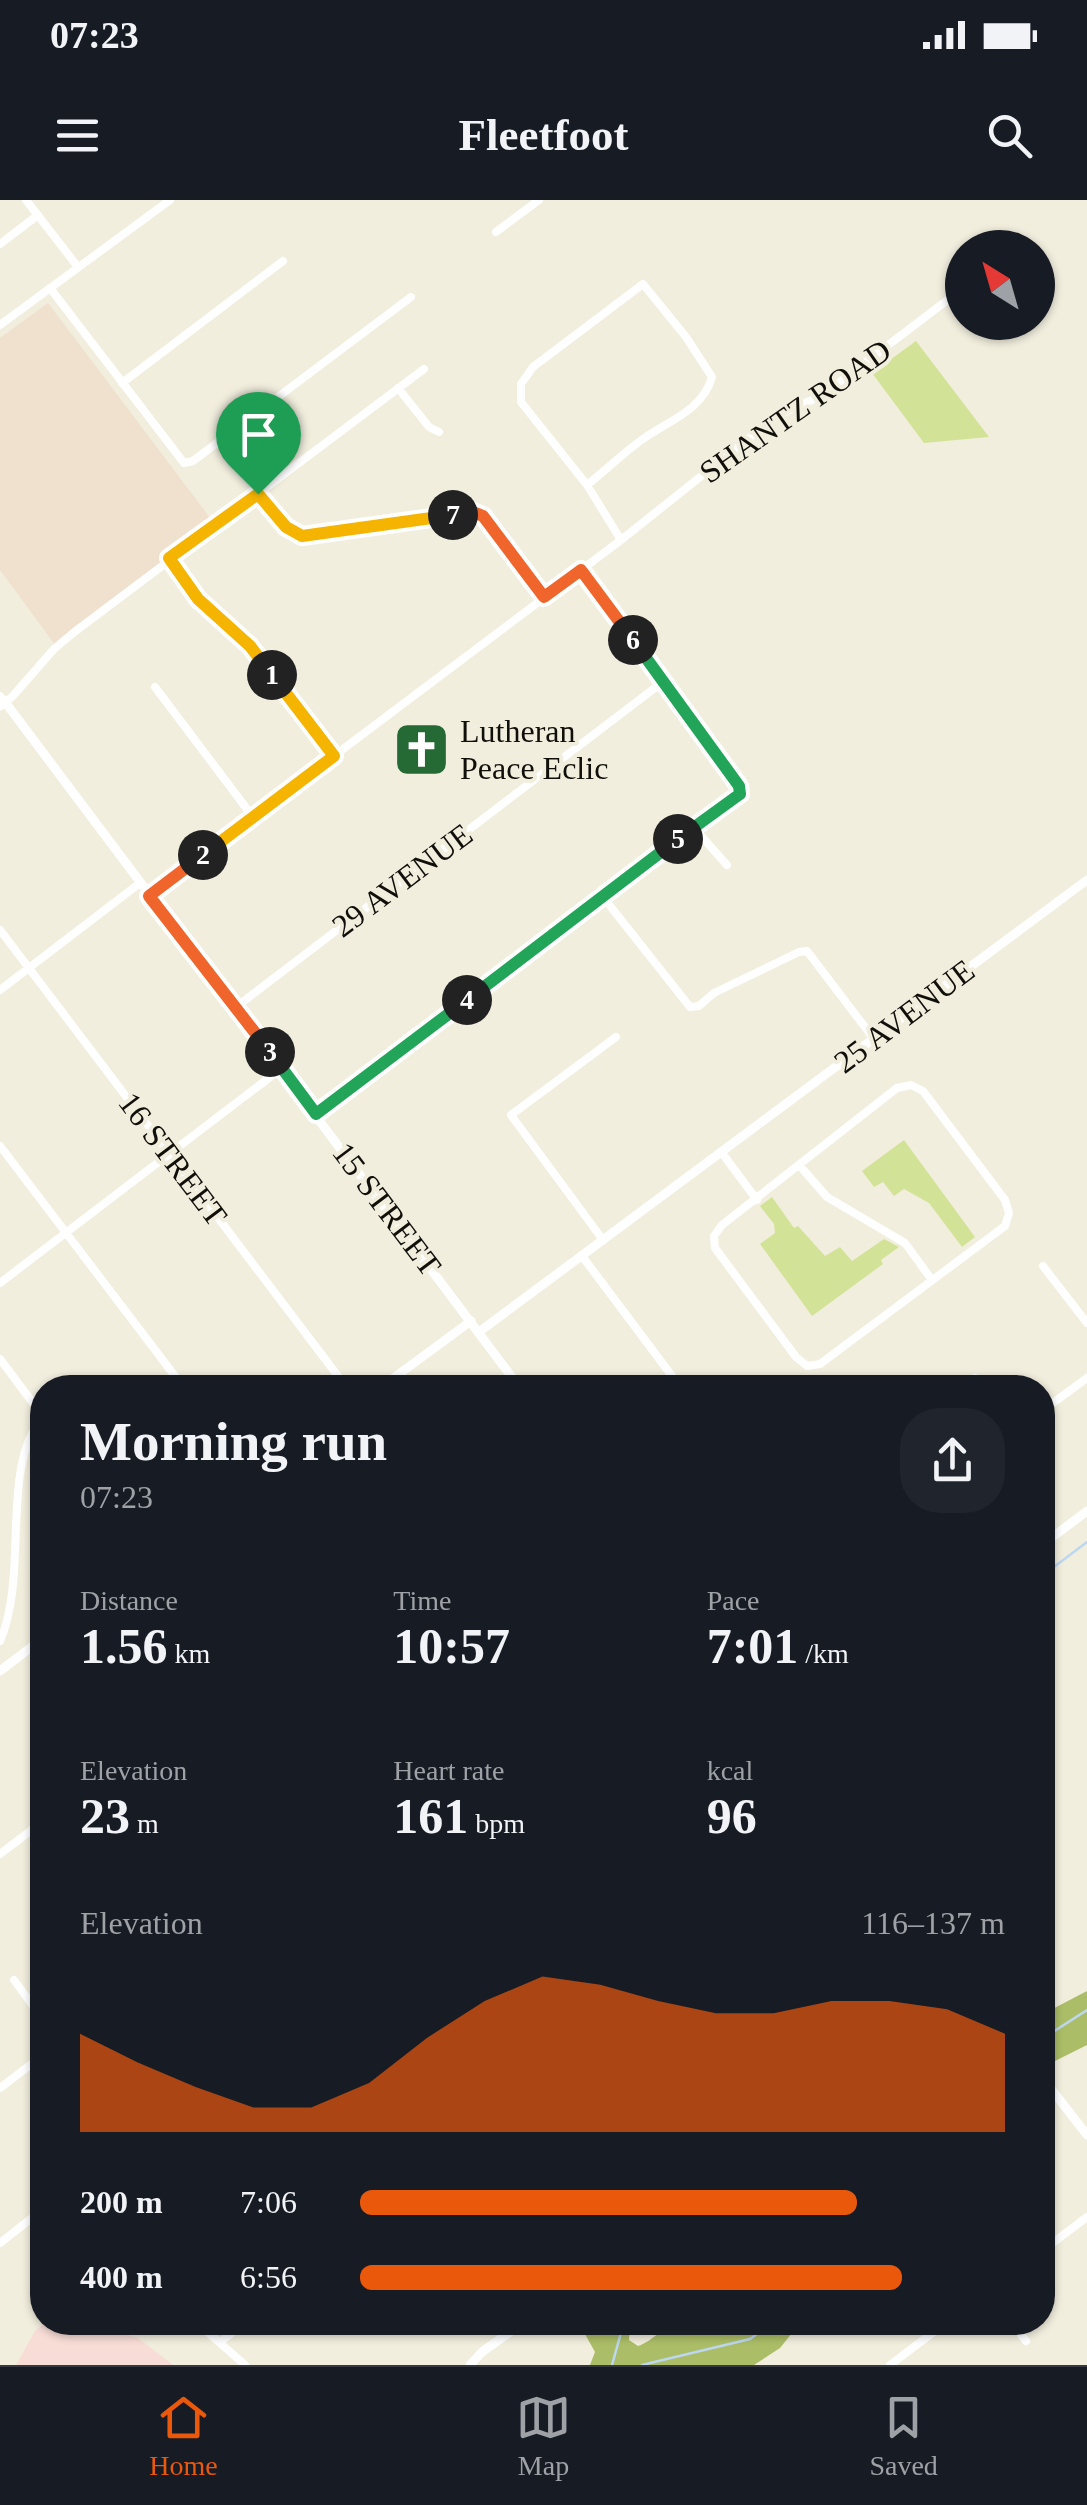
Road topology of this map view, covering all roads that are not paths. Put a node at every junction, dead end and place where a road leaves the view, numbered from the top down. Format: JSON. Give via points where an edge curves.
{"nodes":[{"id":1,"x":26,"y":200,"type":"edge"},
{"id":2,"x":170,"y":200,"type":"edge"},
{"id":3,"x":539,"y":200,"type":"edge"},
{"id":4,"x":38,"y":215,"type":"junction"},
{"id":5,"x":496,"y":232,"type":"dead end"},
{"id":6,"x":0,"y":244,"type":"edge"},
{"id":7,"x":283,"y":262,"type":"dead end"},
{"id":8,"x":78,"y":267,"type":"junction"},
{"id":9,"x":50,"y":288,"type":"junction"},
{"id":10,"x":411,"y":297,"type":"dead end"},
{"id":11,"x":945,"y":302,"type":"edge"},
{"id":12,"x":0,"y":325,"type":"edge"},
{"id":13,"x":424,"y":368,"type":"dead end"},
{"id":14,"x":122,"y":383,"type":"junction"},
{"id":15,"x":398,"y":388,"type":"junction"},
{"id":16,"x":440,"y":432,"type":"dead end"},
{"id":17,"x":588,"y":484,"type":"junction"},
{"id":18,"x":258,"y":494,"type":"junction"},
{"id":19,"x":621,"y":540,"type":"junction"},
{"id":20,"x":169,"y":558,"type":"junction"},
{"id":21,"x":581,"y":570,"type":"junction"},
{"id":22,"x":544,"y":597,"type":"junction"},
{"id":23,"x":664,"y":681,"type":"junction"},
{"id":24,"x":155,"y":687,"type":"dead end"},
{"id":25,"x":2,"y":702,"type":"edge"},
{"id":26,"x":334,"y":756,"type":"junction"},
{"id":27,"x":253,"y":817,"type":"junction"},
{"id":28,"x":694,"y":828,"type":"junction"},
{"id":29,"x":727,"y":865,"type":"dead end"},
{"id":30,"x":1087,"y":880,"type":"edge"},
{"id":31,"x":140,"y":884,"type":"junction"},
{"id":32,"x":149,"y":896,"type":"junction"},
{"id":33,"x":603,"y":897,"type":"junction"},
{"id":34,"x":0,"y":930,"type":"edge"},
{"id":35,"x":29,"y":969,"type":"junction"},
{"id":36,"x":0,"y":990,"type":"edge"},
{"id":37,"x":236,"y":1007,"type":"junction"},
{"id":38,"x":616,"y":1036,"type":"dead end"},
{"id":39,"x":874,"y":1039,"type":"junction"},
{"id":40,"x":282,"y":1068,"type":"junction"},
{"id":41,"x":316,"y":1114,"type":"junction"},
{"id":42,"x":0,"y":1146,"type":"edge"},
{"id":43,"x":722,"y":1153,"type":"junction"},
{"id":44,"x":167,"y":1154,"type":"junction"},
{"id":45,"x":800,"y":1166,"type":"junction"},
{"id":46,"x":758,"y":1200,"type":"junction"},
{"id":47,"x":65,"y":1233,"type":"junction"},
{"id":48,"x":603,"y":1240,"type":"junction"},
{"id":49,"x":582,"y":1256,"type":"junction"},
{"id":50,"x":1043,"y":1266,"type":"dead end"},
{"id":51,"x":932,"y":1280,"type":"junction"},
{"id":52,"x":0,"y":1283,"type":"edge"},
{"id":53,"x":471,"y":1321,"type":"junction"},
{"id":54,"x":1087,"y":1323,"type":"edge"},
{"id":55,"x":479,"y":1332,"type":"junction"},
{"id":56,"x":0,"y":1359,"type":"edge"},
{"id":57,"x":174,"y":1375,"type":"edge"},
{"id":58,"x":336,"y":1375,"type":"edge"},
{"id":59,"x":398,"y":1375,"type":"edge"},
{"id":60,"x":510,"y":1375,"type":"edge"},
{"id":61,"x":671,"y":1375,"type":"edge"},
{"id":62,"x":1087,"y":1378,"type":"edge"},
{"id":63,"x":30,"y":1400,"type":"edge"},
{"id":64,"x":1055,"y":1401,"type":"edge"},
{"id":65,"x":30,"y":1432,"type":"edge"},
{"id":66,"x":1087,"y":1511,"type":"edge"},
{"id":67,"x":1055,"y":1535,"type":"edge"},
{"id":68,"x":0,"y":1641,"type":"edge"},
{"id":69,"x":30,"y":1649,"type":"edge"},
{"id":70,"x":0,"y":1671,"type":"edge"},
{"id":71,"x":30,"y":1831,"type":"edge"},
{"id":72,"x":0,"y":1854,"type":"edge"},
{"id":73,"x":14,"y":1980,"type":"dead end"},
{"id":74,"x":30,"y":2002,"type":"edge"},
{"id":75,"x":30,"y":2065,"type":"edge"},
{"id":76,"x":0,"y":2088,"type":"edge"},
{"id":77,"x":1055,"y":2094,"type":"edge"},
{"id":78,"x":1087,"y":2135,"type":"edge"},
{"id":79,"x":1087,"y":2217,"type":"edge"},
{"id":80,"x":30,"y":2219,"type":"edge"},
{"id":81,"x":1055,"y":2240,"type":"edge"},
{"id":82,"x":0,"y":2243,"type":"edge"},
{"id":83,"x":212,"y":2335,"type":"edge"},
{"id":84,"x":229,"y":2335,"type":"edge"},
{"id":85,"x":506,"y":2335,"type":"edge"},
{"id":86,"x":930,"y":2335,"type":"edge"},
{"id":87,"x":1021,"y":2335,"type":"edge"},
{"id":88,"x":220,"y":2342,"type":"junction"},
{"id":89,"x":1026,"y":2342,"type":"dead end"},
{"id":90,"x":245,"y":2365,"type":"edge"},
{"id":91,"x":470,"y":2365,"type":"edge"},
{"id":92,"x":890,"y":2365,"type":"edge"}],
"edges":[{"from":1,"to":4,"type":"street"},
{"from":2,"to":8,"type":"street"},
{"from":3,"to":5,"type":"street"},
{"from":4,"to":6,"type":"street"},
{"from":4,"to":8,"type":"street"},
{"from":7,"to":14,"type":"street"},
{"from":8,"to":9,"type":"street"},
{"from":9,"to":12,"type":"street"},
{"from":9,"to":14,"type":"street"},
{"from":10,"to":14,"type":"street","via":[[184,463]]},
{"from":11,"to":19,"type":"street","name":"SHANTZ ROAD","via":[[820,396],[778,414]]},
{"from":13,"to":15,"type":"street"},
{"from":15,"to":16,"type":"street"},
{"from":15,"to":18,"type":"street"},
{"from":17,"to":17,"type":"street","via":[[521,402],[521,384],[542,358],[643,284],[694,350],[711,384],[682,416]]},
{"from":17,"to":19,"type":"street"},
{"from":18,"to":20,"type":"street"},
{"from":18,"to":22,"type":"street","via":[[302,536],[473,512],[483,516]]},
{"from":19,"to":21,"type":"street","name":"SHANTZ ROAD"},
{"from":20,"to":25,"type":"street","via":[[54,649]]},
{"from":20,"to":26,"type":"street","via":[[198,599],[250,646]]},
{"from":21,"to":22,"type":"street","name":"SHANTZ ROAD"},
{"from":21,"to":23,"type":"street"},
{"from":22,"to":26,"type":"street","name":"SHANTZ ROAD"},
{"from":23,"to":28,"type":"street","via":[[739,786],[740,794]]},
{"from":23,"to":37,"type":"street","name":"29 AVENUE"},
{"from":24,"to":27,"type":"street"},
{"from":25,"to":31,"type":"street","name":"15 STREET"},
{"from":26,"to":27,"type":"street","name":"SHANTZ ROAD"},
{"from":27,"to":32,"type":"street","name":"SHANTZ ROAD"},
{"from":28,"to":29,"type":"street"},
{"from":28,"to":33,"type":"street"},
{"from":30,"to":39,"type":"street","name":"25 AVENUE"},
{"from":31,"to":32,"type":"street","name":"15 STREET"},
{"from":31,"to":35,"type":"street"},
{"from":32,"to":37,"type":"street","name":"15 STREET"},
{"from":33,"to":39,"type":"street","via":[[690,1007],[807,951]]},
{"from":33,"to":41,"type":"street"},
{"from":34,"to":35,"type":"street","name":"16 STREET"},
{"from":35,"to":36,"type":"street"},
{"from":35,"to":44,"type":"street","name":"16 STREET"},
{"from":37,"to":40,"type":"street","name":"15 STREET"},
{"from":38,"to":48,"type":"street","via":[[511,1115]]},
{"from":39,"to":43,"type":"street","name":"25 AVENUE"},
{"from":40,"to":41,"type":"street","name":"15 STREET"},
{"from":40,"to":44,"type":"street"},
{"from":41,"to":53,"type":"street","name":"15 STREET"},
{"from":42,"to":47,"type":"street"},
{"from":43,"to":46,"type":"street"},
{"from":43,"to":48,"type":"street","name":"25 AVENUE"},
{"from":44,"to":47,"type":"street"},
{"from":44,"to":58,"type":"street","name":"16 STREET"},
{"from":45,"to":46,"type":"street","name":"25 AVENUE"},
{"from":45,"to":51,"type":"street","via":[[827,1197],[905,1243]]},
{"from":45,"to":51,"type":"street","name":"25 AVENUE","via":[[897,1088],[923,1091],[1010,1213],[1005,1226]]},
{"from":46,"to":51,"type":"street","name":"25 AVENUE","via":[[722,1225],[715,1248],[807,1366],[820,1364]]},
{"from":47,"to":52,"type":"street"},
{"from":47,"to":57,"type":"street"},
{"from":48,"to":49,"type":"street","name":"25 AVENUE"},
{"from":49,"to":55,"type":"street","name":"25 AVENUE"},
{"from":49,"to":61,"type":"street"},
{"from":50,"to":54,"type":"street"},
{"from":53,"to":55,"type":"street","name":"15 STREET"},
{"from":53,"to":59,"type":"street"},
{"from":55,"to":60,"type":"street","name":"15 STREET"},
{"from":56,"to":63,"type":"street"},
{"from":62,"to":64,"type":"street"},
{"from":65,"to":68,"type":"street","via":[[21,1461],[15,1576]]},
{"from":66,"to":67,"type":"street"},
{"from":69,"to":70,"type":"street"},
{"from":71,"to":72,"type":"street"},
{"from":73,"to":74,"type":"street"},
{"from":75,"to":76,"type":"street"},
{"from":77,"to":78,"type":"street"},
{"from":79,"to":81,"type":"street"},
{"from":80,"to":82,"type":"street"},
{"from":83,"to":88,"type":"street"},
{"from":84,"to":88,"type":"street"},
{"from":85,"to":91,"type":"street"},
{"from":86,"to":92,"type":"street"},
{"from":87,"to":89,"type":"street"},
{"from":88,"to":90,"type":"street"}]}
